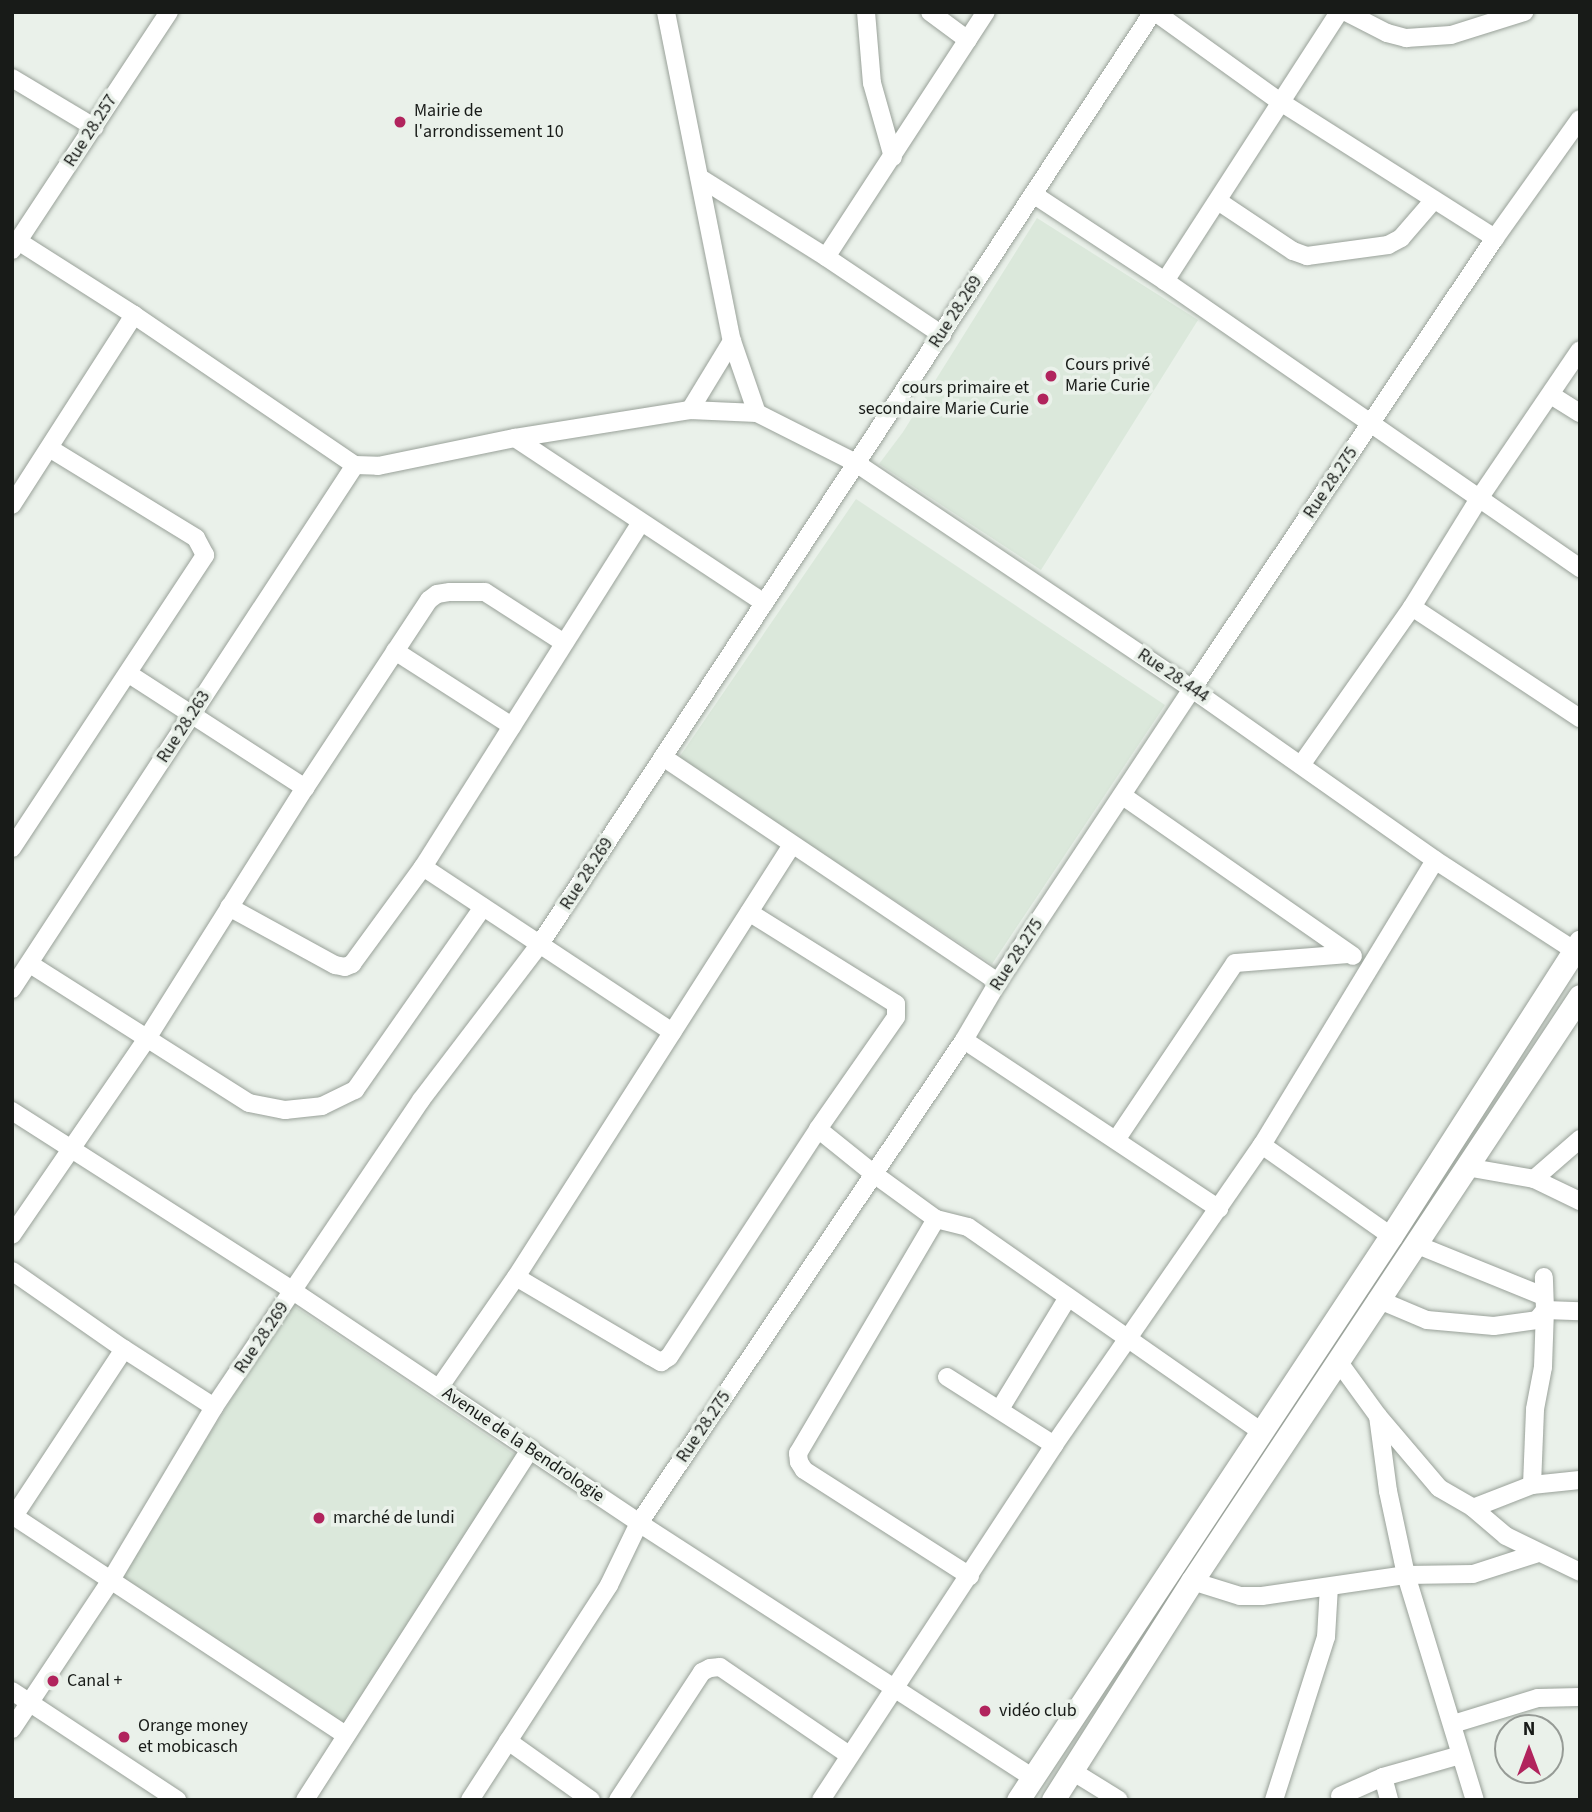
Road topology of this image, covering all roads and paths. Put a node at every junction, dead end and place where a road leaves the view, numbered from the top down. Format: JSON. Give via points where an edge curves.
{"nodes":[{"id":1,"x":169,"y":12,"type":"edge"},
{"id":2,"x":666,"y":12,"type":"edge"},
{"id":3,"x":866,"y":12,"type":"edge"},
{"id":4,"x":930,"y":12,"type":"edge"},
{"id":5,"x":986,"y":12,"type":"edge"},
{"id":6,"x":1154,"y":12,"type":"edge"},
{"id":7,"x":1339,"y":12,"type":"edge"},
{"id":8,"x":1346,"y":12,"type":"edge"},
{"id":9,"x":1524,"y":12,"type":"edge"},
{"id":10,"x":968,"y":40,"type":"junction"},
{"id":11,"x":12,"y":78,"type":"edge"},
{"id":12,"x":1279,"y":101,"type":"junction"},
{"id":13,"x":1580,"y":118,"type":"edge"},
{"id":14,"x":94,"y":127,"type":"junction"},
{"id":15,"x":893,"y":157,"type":"junction"},
{"id":16,"x":700,"y":178,"type":"junction"},
{"id":17,"x":1033,"y":194,"type":"junction"},
{"id":18,"x":1219,"y":201,"type":"junction"},
{"id":19,"x":1433,"y":201,"type":"junction"},
{"id":20,"x":1495,"y":238,"type":"junction"},
{"id":21,"x":15,"y":246,"type":"edge"},
{"id":22,"x":827,"y":257,"type":"junction"},
{"id":23,"x":1165,"y":281,"type":"junction"},
{"id":24,"x":134,"y":315,"type":"junction"},
{"id":25,"x":942,"y":335,"type":"junction"},
{"id":26,"x":732,"y":341,"type":"junction"},
{"id":27,"x":1580,"y":349,"type":"edge"},
{"id":28,"x":1551,"y":395,"type":"junction"},
{"id":29,"x":690,"y":410,"type":"junction"},
{"id":30,"x":757,"y":413,"type":"junction"},
{"id":31,"x":1580,"y":413,"type":"edge"},
{"id":32,"x":1372,"y":422,"type":"junction"},
{"id":33,"x":514,"y":438,"type":"junction"},
{"id":34,"x":49,"y":448,"type":"junction"},
{"id":35,"x":856,"y":463,"type":"junction"},
{"id":36,"x":355,"y":465,"type":"junction"},
{"id":37,"x":1478,"y":500,"type":"junction"},
{"id":38,"x":12,"y":505,"type":"edge"},
{"id":39,"x":640,"y":524,"type":"junction"},
{"id":40,"x":1580,"y":568,"type":"edge"},
{"id":41,"x":764,"y":603,"type":"junction"},
{"id":42,"x":1412,"y":607,"type":"junction"},
{"id":43,"x":564,"y":643,"type":"junction"},
{"id":44,"x":396,"y":651,"type":"junction"},
{"id":45,"x":129,"y":674,"type":"junction"},
{"id":46,"x":1192,"y":689,"type":"junction"},
{"id":47,"x":191,"y":716,"type":"junction"},
{"id":48,"x":1580,"y":718,"type":"edge"},
{"id":49,"x":512,"y":726,"type":"junction"},
{"id":50,"x":663,"y":757,"type":"junction"},
{"id":51,"x":1301,"y":765,"type":"junction"},
{"id":52,"x":305,"y":788,"type":"junction"},
{"id":53,"x":1122,"y":796,"type":"junction"},
{"id":54,"x":792,"y":845,"type":"junction"},
{"id":55,"x":12,"y":848,"type":"edge"},
{"id":56,"x":1435,"y":860,"type":"junction"},
{"id":57,"x":423,"y":867,"type":"junction"},
{"id":58,"x":229,"y":907,"type":"junction"},
{"id":59,"x":483,"y":907,"type":"junction"},
{"id":60,"x":749,"y":912,"type":"junction"},
{"id":61,"x":540,"y":944,"type":"junction"},
{"id":62,"x":1578,"y":949,"type":"edge"},
{"id":63,"x":1349,"y":954,"type":"junction"},
{"id":64,"x":30,"y":964,"type":"junction"},
{"id":65,"x":1370,"y":964,"type":"junction"},
{"id":66,"x":998,"y":982,"type":"junction"},
{"id":67,"x":12,"y":989,"type":"edge"},
{"id":68,"x":1580,"y":996,"type":"edge"},
{"id":69,"x":672,"y":1032,"type":"junction"},
{"id":70,"x":146,"y":1040,"type":"junction"},
{"id":71,"x":964,"y":1040,"type":"junction"},
{"id":72,"x":12,"y":1111,"type":"edge"},
{"id":73,"x":818,"y":1129,"type":"junction"},
{"id":74,"x":1580,"y":1139,"type":"edge"},
{"id":75,"x":1116,"y":1140,"type":"junction"},
{"id":76,"x":1262,"y":1145,"type":"junction"},
{"id":77,"x":72,"y":1148,"type":"junction"},
{"id":78,"x":1466,"y":1167,"type":"junction"},
{"id":79,"x":874,"y":1174,"type":"junction"},
{"id":80,"x":1534,"y":1180,"type":"junction"},
{"id":81,"x":1580,"y":1201,"type":"edge"},
{"id":82,"x":1219,"y":1209,"type":"junction"},
{"id":83,"x":936,"y":1219,"type":"junction"},
{"id":84,"x":12,"y":1235,"type":"edge"},
{"id":85,"x":1391,"y":1236,"type":"junction"},
{"id":86,"x":1415,"y":1244,"type":"junction"},
{"id":87,"x":12,"y":1271,"type":"edge"},
{"id":88,"x":516,"y":1277,"type":"junction"},
{"id":89,"x":1544,"y":1277,"type":"dead end"},
{"id":90,"x":293,"y":1291,"type":"junction"},
{"id":91,"x":1068,"y":1297,"type":"junction"},
{"id":92,"x":1377,"y":1299,"type":"junction"},
{"id":93,"x":1544,"y":1303,"type":"junction"},
{"id":94,"x":1580,"y":1311,"type":"edge"},
{"id":95,"x":1128,"y":1339,"type":"junction"},
{"id":96,"x":124,"y":1349,"type":"junction"},
{"id":97,"x":1338,"y":1361,"type":"junction"},
{"id":98,"x":947,"y":1377,"type":"dead end"},
{"id":99,"x":439,"y":1388,"type":"junction"},
{"id":100,"x":214,"y":1407,"type":"junction"},
{"id":101,"x":1000,"y":1409,"type":"junction"},
{"id":102,"x":1378,"y":1416,"type":"junction"},
{"id":103,"x":1262,"y":1432,"type":"junction"},
{"id":104,"x":1054,"y":1445,"type":"junction"},
{"id":105,"x":530,"y":1449,"type":"junction"},
{"id":106,"x":1580,"y":1480,"type":"edge"},
{"id":107,"x":1532,"y":1485,"type":"junction"},
{"id":108,"x":1473,"y":1508,"type":"junction"},
{"id":109,"x":13,"y":1516,"type":"edge"},
{"id":110,"x":639,"y":1523,"type":"junction"},
{"id":111,"x":1538,"y":1553,"type":"junction"},
{"id":112,"x":1580,"y":1572,"type":"edge"},
{"id":113,"x":1406,"y":1575,"type":"junction"},
{"id":114,"x":970,"y":1576,"type":"junction"},
{"id":115,"x":111,"y":1580,"type":"junction"},
{"id":116,"x":1192,"y":1581,"type":"junction"},
{"id":117,"x":1329,"y":1587,"type":"junction"},
{"id":118,"x":896,"y":1690,"type":"junction"},
{"id":119,"x":12,"y":1691,"type":"edge"},
{"id":120,"x":1580,"y":1698,"type":"edge"},
{"id":121,"x":30,"y":1702,"type":"junction"},
{"id":122,"x":1452,"y":1724,"type":"junction"},
{"id":123,"x":12,"y":1729,"type":"edge"},
{"id":124,"x":346,"y":1735,"type":"junction"},
{"id":125,"x":508,"y":1741,"type":"junction"},
{"id":126,"x":849,"y":1755,"type":"junction"},
{"id":127,"x":1460,"y":1755,"type":"junction"},
{"id":128,"x":1072,"y":1771,"type":"junction"},
{"id":129,"x":1383,"y":1777,"type":"junction"},
{"id":130,"x":1033,"y":1778,"type":"junction"},
{"id":131,"x":1340,"y":1796,"type":"dead end"},
{"id":132,"x":177,"y":1800,"type":"edge"},
{"id":133,"x":304,"y":1800,"type":"edge"},
{"id":134,"x":470,"y":1800,"type":"edge"},
{"id":135,"x":591,"y":1800,"type":"edge"},
{"id":136,"x":618,"y":1800,"type":"edge"},
{"id":137,"x":821,"y":1800,"type":"edge"},
{"id":138,"x":1018,"y":1800,"type":"edge"},
{"id":139,"x":1053,"y":1800,"type":"edge"},
{"id":140,"x":1119,"y":1800,"type":"edge"},
{"id":141,"x":1274,"y":1800,"type":"edge"},
{"id":142,"x":1389,"y":1800,"type":"edge"},
{"id":143,"x":1475,"y":1800,"type":"edge"}],
"edges":[{"from":1,"to":14,"type":"street","name":"Rue 28.257"},
{"from":2,"to":16,"type":"street"},
{"from":3,"to":15,"type":"street","via":[[872,83]]},
{"from":4,"to":10,"type":"street"},
{"from":5,"to":10,"type":"street"},
{"from":6,"to":12,"type":"street"},
{"from":6,"to":17,"type":"street","name":"Rue 28.269"},
{"from":7,"to":12,"type":"street"},
{"from":8,"to":9,"type":"street","via":[[1406,38],[1451,35]]},
{"from":10,"to":15,"type":"street"},
{"from":11,"to":14,"type":"street"},
{"from":12,"to":18,"type":"street"},
{"from":12,"to":19,"type":"street"},
{"from":13,"to":20,"type":"street","name":"Rue 28.275"},
{"from":14,"to":21,"type":"street","name":"Rue 28.257"},
{"from":15,"to":22,"type":"street"},
{"from":16,"to":22,"type":"street"},
{"from":16,"to":26,"type":"street"},
{"from":17,"to":23,"type":"street"},
{"from":17,"to":25,"type":"street","name":"Rue 28.269"},
{"from":18,"to":19,"type":"street","via":[[1307,256],[1388,245],[1401,238]]},
{"from":18,"to":23,"type":"street"},
{"from":19,"to":20,"type":"street"},
{"from":20,"to":32,"type":"street","name":"Rue 28.275"},
{"from":21,"to":24,"type":"street"},
{"from":22,"to":25,"type":"street"},
{"from":23,"to":32,"type":"street"},
{"from":24,"to":34,"type":"street"},
{"from":24,"to":36,"type":"street"},
{"from":25,"to":35,"type":"street","name":"Rue 28.269"},
{"from":26,"to":29,"type":"street"},
{"from":26,"to":30,"type":"street"},
{"from":27,"to":28,"type":"street"},
{"from":28,"to":31,"type":"street"},
{"from":28,"to":37,"type":"street"},
{"from":29,"to":30,"type":"street"},
{"from":29,"to":33,"type":"street"},
{"from":30,"to":35,"type":"street","name":"Rue 28.444"},
{"from":32,"to":37,"type":"street"},
{"from":32,"to":46,"type":"street","name":"Rue 28.275"},
{"from":33,"to":36,"type":"street","via":[[378,466]]},
{"from":33,"to":39,"type":"street"},
{"from":34,"to":38,"type":"street"},
{"from":34,"to":45,"type":"street","via":[[203,546],[205,555]]},
{"from":35,"to":41,"type":"street","name":"Rue 28.269"},
{"from":35,"to":46,"type":"street","name":"Rue 28.444"},
{"from":36,"to":47,"type":"street","name":"Rue 28.263"},
{"from":37,"to":40,"type":"street"},
{"from":37,"to":42,"type":"street"},
{"from":39,"to":41,"type":"street"},
{"from":39,"to":43,"type":"street"},
{"from":41,"to":50,"type":"street","name":"Rue 28.269"},
{"from":42,"to":48,"type":"street"},
{"from":42,"to":51,"type":"street"},
{"from":43,"to":44,"type":"street","via":[[485,592],[450,592],[429,600]]},
{"from":43,"to":49,"type":"street"},
{"from":44,"to":49,"type":"street"},
{"from":44,"to":52,"type":"street"},
{"from":45,"to":47,"type":"street"},
{"from":45,"to":55,"type":"street"},
{"from":46,"to":51,"type":"street","name":"Rue 28.444"},
{"from":46,"to":53,"type":"street","name":"Rue 28.275"},
{"from":47,"to":52,"type":"street"},
{"from":47,"to":64,"type":"street","name":"Rue 28.263"},
{"from":49,"to":57,"type":"street"},
{"from":50,"to":54,"type":"street"},
{"from":50,"to":61,"type":"street","name":"Rue 28.269"},
{"from":51,"to":56,"type":"street","name":"Rue 28.444"},
{"from":52,"to":58,"type":"street"},
{"from":53,"to":63,"type":"street"},
{"from":53,"to":66,"type":"street","name":"Rue 28.275"},
{"from":54,"to":60,"type":"street"},
{"from":54,"to":66,"type":"street"},
{"from":56,"to":62,"type":"street","name":"Rue 28.444"},
{"from":56,"to":65,"type":"street"},
{"from":57,"to":58,"type":"street","via":[[352,964],[345,967]]},
{"from":57,"to":59,"type":"street"},
{"from":58,"to":70,"type":"street"},
{"from":59,"to":61,"type":"street"},
{"from":59,"to":70,"type":"street","via":[[355,1090],[322,1106],[285,1110],[249,1103]]},
{"from":60,"to":69,"type":"street"},
{"from":60,"to":73,"type":"street","via":[[896,1004],[896,1017]]},
{"from":61,"to":69,"type":"street"},
{"from":61,"to":90,"type":"street","name":"Rue 28.269","via":[[421,1100]]},
{"from":62,"to":85,"type":"main road"},
{"from":63,"to":65,"type":"street"},
{"from":63,"to":75,"type":"street","via":[[1235,963]]},
{"from":64,"to":67,"type":"street","name":"Rue 28.263"},
{"from":64,"to":70,"type":"street"},
{"from":65,"to":76,"type":"street"},
{"from":66,"to":71,"type":"street","name":"Rue 28.275"},
{"from":68,"to":78,"type":"main road"},
{"from":69,"to":88,"type":"street"},
{"from":70,"to":77,"type":"street"},
{"from":71,"to":75,"type":"street"},
{"from":71,"to":79,"type":"street","name":"Rue 28.275"},
{"from":72,"to":77,"type":"street","name":"Avenue de la Bendrologie"},
{"from":73,"to":79,"type":"street"},
{"from":73,"to":88,"type":"street","via":[[669,1357],[661,1362]]},
{"from":74,"to":80,"type":"street"},
{"from":75,"to":82,"type":"street"},
{"from":76,"to":82,"type":"street"},
{"from":76,"to":85,"type":"street"},
{"from":77,"to":84,"type":"street"},
{"from":77,"to":90,"type":"street","name":"Avenue de la Bendrologie"},
{"from":78,"to":80,"type":"street"},
{"from":78,"to":86,"type":"main road"},
{"from":79,"to":83,"type":"street"},
{"from":79,"to":110,"type":"street","name":"Rue 28.275"},
{"from":80,"to":81,"type":"street"},
{"from":82,"to":95,"type":"street"},
{"from":83,"to":91,"type":"street","via":[[968,1227]]},
{"from":83,"to":114,"type":"street","via":[[798,1453],[804,1470]]},
{"from":85,"to":103,"type":"main road"},
{"from":86,"to":92,"type":"main road"},
{"from":86,"to":93,"type":"street"},
{"from":87,"to":96,"type":"street"},
{"from":88,"to":99,"type":"street"},
{"from":89,"to":93,"type":"street"},
{"from":90,"to":99,"type":"street","name":"Avenue de la Bendrologie"},
{"from":90,"to":100,"type":"street","name":"Rue 28.269"},
{"from":91,"to":95,"type":"street"},
{"from":91,"to":101,"type":"street"},
{"from":92,"to":93,"type":"street","via":[[1427,1320],[1494,1326],[1537,1320]]},
{"from":92,"to":97,"type":"main road"},
{"from":93,"to":94,"type":"street"},
{"from":93,"to":107,"type":"street"},
{"from":95,"to":103,"type":"street"},
{"from":95,"to":104,"type":"street"},
{"from":96,"to":100,"type":"street"},
{"from":96,"to":109,"type":"street"},
{"from":97,"to":102,"type":"street"},
{"from":97,"to":116,"type":"main road"},
{"from":98,"to":101,"type":"street"},
{"from":99,"to":105,"type":"street","name":"Avenue de la Bendrologie"},
{"from":100,"to":115,"type":"street","name":"Rue 28.269"},
{"from":101,"to":104,"type":"street"},
{"from":102,"to":108,"type":"street","via":[[1439,1488]]},
{"from":102,"to":113,"type":"street"},
{"from":103,"to":130,"type":"main road"},
{"from":104,"to":114,"type":"street"},
{"from":105,"to":110,"type":"street","name":"Avenue de la Bendrologie"},
{"from":105,"to":124,"type":"street"},
{"from":106,"to":107,"type":"street"},
{"from":107,"to":108,"type":"street"},
{"from":108,"to":111,"type":"street","via":[[1506,1536]]},
{"from":109,"to":115,"type":"street"},
{"from":110,"to":118,"type":"street","name":"Avenue de la Bendrologie"},
{"from":110,"to":125,"type":"street","name":"Rue 28.275","via":[[609,1585]]},
{"from":111,"to":112,"type":"street"},
{"from":111,"to":113,"type":"street","via":[[1474,1574]]},
{"from":113,"to":117,"type":"street"},
{"from":113,"to":122,"type":"street"},
{"from":114,"to":118,"type":"street"},
{"from":115,"to":121,"type":"street","name":"Rue 28.269"},
{"from":115,"to":124,"type":"street"},
{"from":116,"to":117,"type":"street","via":[[1240,1596]]},
{"from":116,"to":128,"type":"main road"},
{"from":117,"to":141,"type":"street","via":[[1326,1637]]},
{"from":118,"to":126,"type":"street"},
{"from":118,"to":130,"type":"street","name":"Avenue de la Bendrologie"},
{"from":119,"to":121,"type":"street"},
{"from":120,"to":122,"type":"street","via":[[1538,1698]]},
{"from":121,"to":123,"type":"street","name":"Rue 28.269"},
{"from":121,"to":132,"type":"street"},
{"from":122,"to":127,"type":"street"},
{"from":124,"to":133,"type":"street"},
{"from":125,"to":134,"type":"street","name":"Rue 28.275"},
{"from":125,"to":135,"type":"street"},
{"from":126,"to":136,"type":"street","via":[[720,1667],[710,1668],[702,1672]]},
{"from":126,"to":137,"type":"street"},
{"from":127,"to":129,"type":"street"},
{"from":127,"to":143,"type":"street"},
{"from":128,"to":139,"type":"main road"},
{"from":128,"to":140,"type":"street"},
{"from":129,"to":131,"type":"street"},
{"from":129,"to":142,"type":"street"},
{"from":130,"to":138,"type":"main road"}]}
